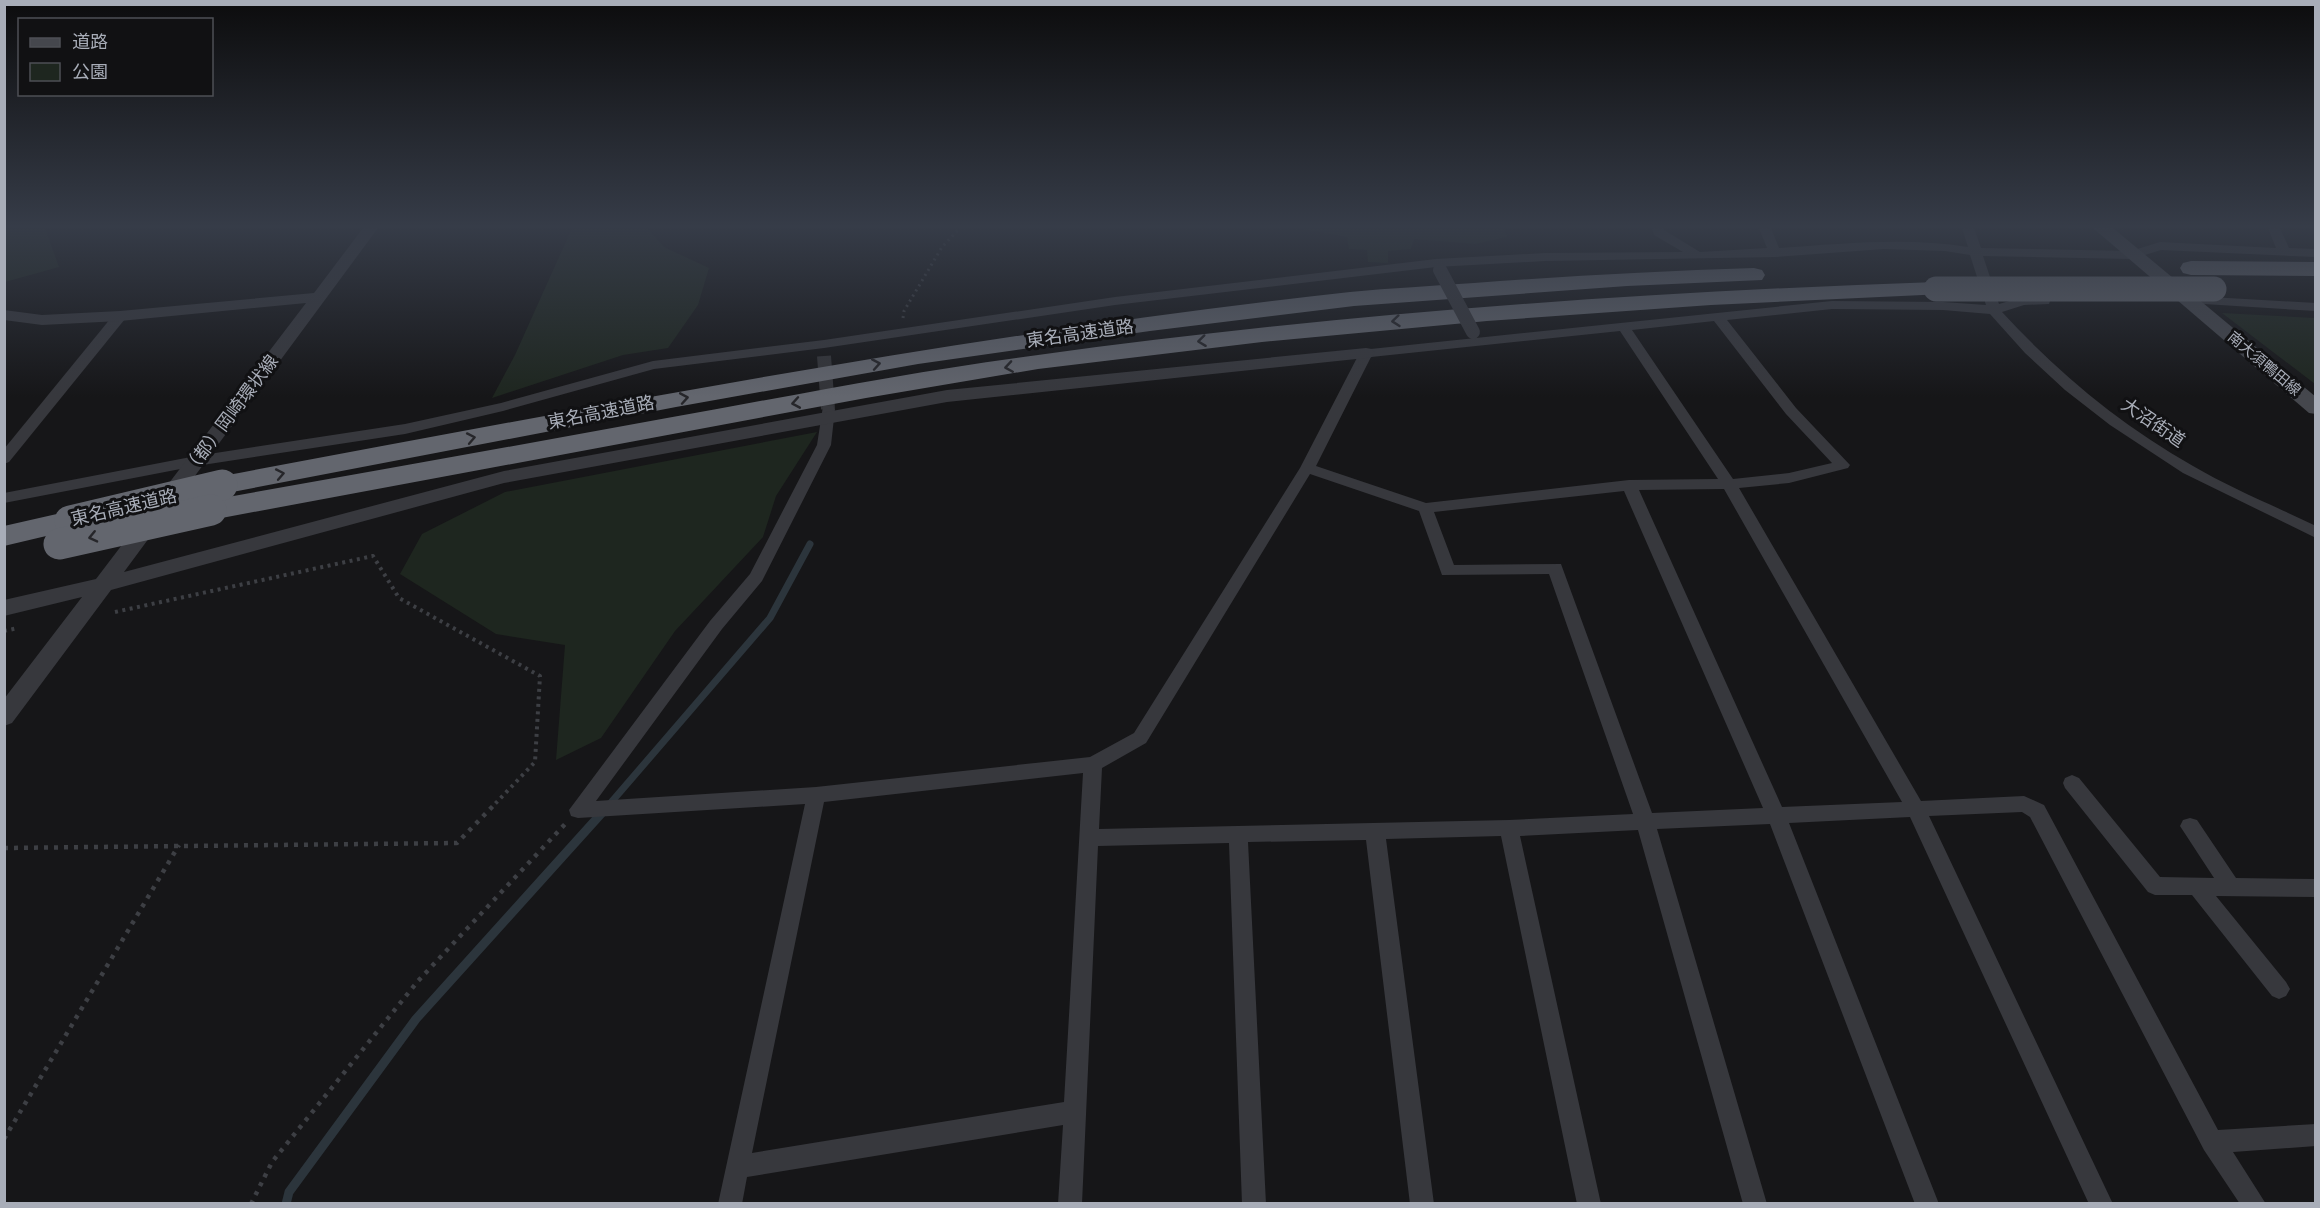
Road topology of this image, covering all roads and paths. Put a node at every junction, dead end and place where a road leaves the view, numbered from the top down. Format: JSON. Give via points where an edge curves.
{"nodes":[{"id":1,"x":329,"y":284,"type":"edge"},
{"id":2,"x":919,"y":284,"type":"edge"},
{"id":3,"x":1268,"y":284,"type":"edge"},
{"id":4,"x":1448,"y":284,"type":"edge"},
{"id":5,"x":1859,"y":284,"type":"edge"},
{"id":6,"x":1985,"y":284,"type":"edge"},
{"id":7,"x":2100,"y":284,"type":"edge"},
{"id":8,"x":2169,"y":284,"type":"edge"},
{"id":9,"x":2316,"y":289,"type":"edge"},
{"id":10,"x":320,"y":297,"type":"junction"},
{"id":11,"x":2187,"y":299,"type":"junction"},
{"id":12,"x":2316,"y":307,"type":"edge"},
{"id":13,"x":1994,"y":310,"type":"junction"},
{"id":14,"x":4,"y":315,"type":"edge"},
{"id":15,"x":120,"y":316,"type":"junction"},
{"id":16,"x":1717,"y":316,"type":"junction"},
{"id":17,"x":1623,"y":326,"type":"junction"},
{"id":18,"x":901,"y":332,"type":"junction"},
{"id":19,"x":1476,"y":337,"type":"junction"},
{"id":20,"x":1366,"y":353,"type":"junction"},
{"id":21,"x":2316,"y":408,"type":"edge"},
{"id":22,"x":827,"y":414,"type":"junction"},
{"id":23,"x":4,"y":459,"type":"edge"},
{"id":24,"x":196,"y":461,"type":"junction"},
{"id":25,"x":1307,"y":468,"type":"junction"},
{"id":26,"x":1729,"y":484,"type":"junction"},
{"id":27,"x":1629,"y":485,"type":"junction"},
{"id":28,"x":4,"y":498,"type":"edge"},
{"id":29,"x":1425,"y":508,"type":"junction"},
{"id":30,"x":64,"y":532,"type":"junction"},
{"id":31,"x":2316,"y":533,"type":"edge"},
{"id":32,"x":4,"y":536,"type":"edge"},
{"id":33,"x":4,"y":558,"type":"edge"},
{"id":34,"x":102,"y":585,"type":"junction"},
{"id":35,"x":4,"y":608,"type":"edge"},
{"id":36,"x":115,"y":612,"type":"dead end"},
{"id":37,"x":18,"y":628,"type":"dead end"},
{"id":38,"x":4,"y":631,"type":"edge"},
{"id":39,"x":4,"y":717,"type":"edge"},
{"id":40,"x":1093,"y":764,"type":"junction"},
{"id":41,"x":2072,"y":783,"type":"dead end"},
{"id":42,"x":816,"y":795,"type":"junction"},
{"id":43,"x":1916,"y":809,"type":"junction"},
{"id":44,"x":578,"y":810,"type":"junction"},
{"id":45,"x":1776,"y":815,"type":"junction"},
{"id":46,"x":1646,"y":820,"type":"junction"},
{"id":47,"x":2190,"y":826,"type":"dead end"},
{"id":48,"x":1509,"y":828,"type":"junction"},
{"id":49,"x":1375,"y":831,"type":"junction"},
{"id":50,"x":1238,"y":835,"type":"junction"},
{"id":51,"x":1088,"y":838,"type":"junction"},
{"id":52,"x":180,"y":845,"type":"junction"},
{"id":53,"x":4,"y":848,"type":"edge"},
{"id":54,"x":2197,"y":887,"type":"junction"},
{"id":55,"x":2231,"y":887,"type":"junction"},
{"id":56,"x":2316,"y":888,"type":"edge"},
{"id":57,"x":2279,"y":989,"type":"dead end"},
{"id":58,"x":1075,"y":1113,"type":"junction"},
{"id":59,"x":2316,"y":1134,"type":"edge"},
{"id":60,"x":4,"y":1139,"type":"edge"},
{"id":61,"x":2212,"y":1143,"type":"junction"},
{"id":62,"x":738,"y":1167,"type":"junction"},
{"id":63,"x":250,"y":1203,"type":"edge"},
{"id":64,"x":730,"y":1203,"type":"edge"},
{"id":65,"x":1071,"y":1203,"type":"edge"},
{"id":66,"x":1254,"y":1203,"type":"edge"},
{"id":67,"x":1422,"y":1203,"type":"edge"},
{"id":68,"x":1589,"y":1203,"type":"edge"},
{"id":69,"x":1755,"y":1203,"type":"edge"},
{"id":70,"x":1927,"y":1203,"type":"edge"},
{"id":71,"x":2101,"y":1203,"type":"edge"},
{"id":72,"x":2254,"y":1203,"type":"edge"}],
"edges":[{"from":1,"to":10,"type":"street","name":"（都）岡崎環状線"},
{"from":2,"to":18,"type":"path","via":[[904,310]]},
{"from":3,"to":18,"type":"street","via":[[1114,301]]},
{"from":4,"to":19,"type":"street","bridge":true},
{"from":5,"to":30,"type":"highway","name":"東名高速道路","bridge":true,"via":[[1501,311],[1230,338],[1034,363],[217,498]]},
{"from":6,"to":13,"type":"street"},
{"from":7,"to":9,"type":"highway","name":"東名高速道路","bridge":true},
{"from":8,"to":11,"type":"main road","name":"南大須鴨田線"},
{"from":10,"to":15,"type":"street"},
{"from":10,"to":24,"type":"street","name":"（都）岡崎環状線"},
{"from":11,"to":12,"type":"street"},
{"from":11,"to":13,"type":"street","via":[[2023,301]]},
{"from":11,"to":21,"type":"main road","name":"南大須鴨田線"},
{"from":13,"to":16,"type":"street","via":[[1832,305]]},
{"from":13,"to":31,"type":"street","name":"大沼街道","via":[[2030,350],[2115,422],[2187,470]]},
{"from":14,"to":15,"type":"street","via":[[42,320]]},
{"from":15,"to":23,"type":"street"},
{"from":16,"to":17,"type":"street"},
{"from":16,"to":26,"type":"street","via":[[1791,411],[1843,465],[1789,478]]},
{"from":17,"to":19,"type":"street"},
{"from":17,"to":26,"type":"street"},
{"from":18,"to":24,"type":"street","via":[[824,350],[653,365],[503,407],[405,429]]},
{"from":19,"to":20,"type":"street"},
{"from":20,"to":22,"type":"street","via":[[947,396]]},
{"from":20,"to":25,"type":"street"},
{"from":22,"to":34,"type":"street","via":[[504,477]]},
{"from":22,"to":44,"type":"street","via":[[824,445],[756,577]]},
{"from":24,"to":28,"type":"street"},
{"from":24,"to":34,"type":"street","name":"（都）岡崎環状線"},
{"from":25,"to":29,"type":"street"},
{"from":25,"to":40,"type":"street","via":[[1140,738]]},
{"from":26,"to":27,"type":"street"},
{"from":26,"to":43,"type":"street"},
{"from":27,"to":29,"type":"street"},
{"from":27,"to":45,"type":"street"},
{"from":29,"to":46,"type":"street","via":[[1448,571],[1555,568]]},
{"from":30,"to":32,"type":"highway","name":"東名高速道路"},
{"from":30,"to":33,"type":"highway","name":"東名高速道路"},
{"from":34,"to":35,"type":"street"},
{"from":34,"to":39,"type":"street","name":"（都）岡崎環状線"},
{"from":36,"to":52,"type":"path","via":[[374,556],[399,598],[540,676],[535,762],[457,843]]},
{"from":37,"to":38,"type":"path"},
{"from":40,"to":42,"type":"street"},
{"from":40,"to":51,"type":"street"},
{"from":41,"to":54,"type":"street","via":[[2155,886]]},
{"from":42,"to":44,"type":"street"},
{"from":42,"to":62,"type":"street"},
{"from":43,"to":45,"type":"street"},
{"from":43,"to":61,"type":"street","via":[[2024,804],[2037,811]]},
{"from":43,"to":71,"type":"street"},
{"from":44,"to":63,"type":"path","via":[[418,981],[272,1162]]},
{"from":45,"to":46,"type":"street"},
{"from":45,"to":70,"type":"street"},
{"from":46,"to":48,"type":"street"},
{"from":46,"to":69,"type":"street"},
{"from":47,"to":55,"type":"street"},
{"from":48,"to":49,"type":"street"},
{"from":48,"to":68,"type":"street"},
{"from":49,"to":50,"type":"street"},
{"from":49,"to":67,"type":"street"},
{"from":50,"to":51,"type":"street"},
{"from":50,"to":66,"type":"street"},
{"from":51,"to":58,"type":"street"},
{"from":52,"to":53,"type":"path"},
{"from":52,"to":60,"type":"path"},
{"from":54,"to":55,"type":"street"},
{"from":54,"to":57,"type":"street"},
{"from":55,"to":56,"type":"street"},
{"from":58,"to":62,"type":"street"},
{"from":58,"to":65,"type":"street"},
{"from":59,"to":61,"type":"street"},
{"from":61,"to":72,"type":"street"},
{"from":62,"to":64,"type":"street"}]}
